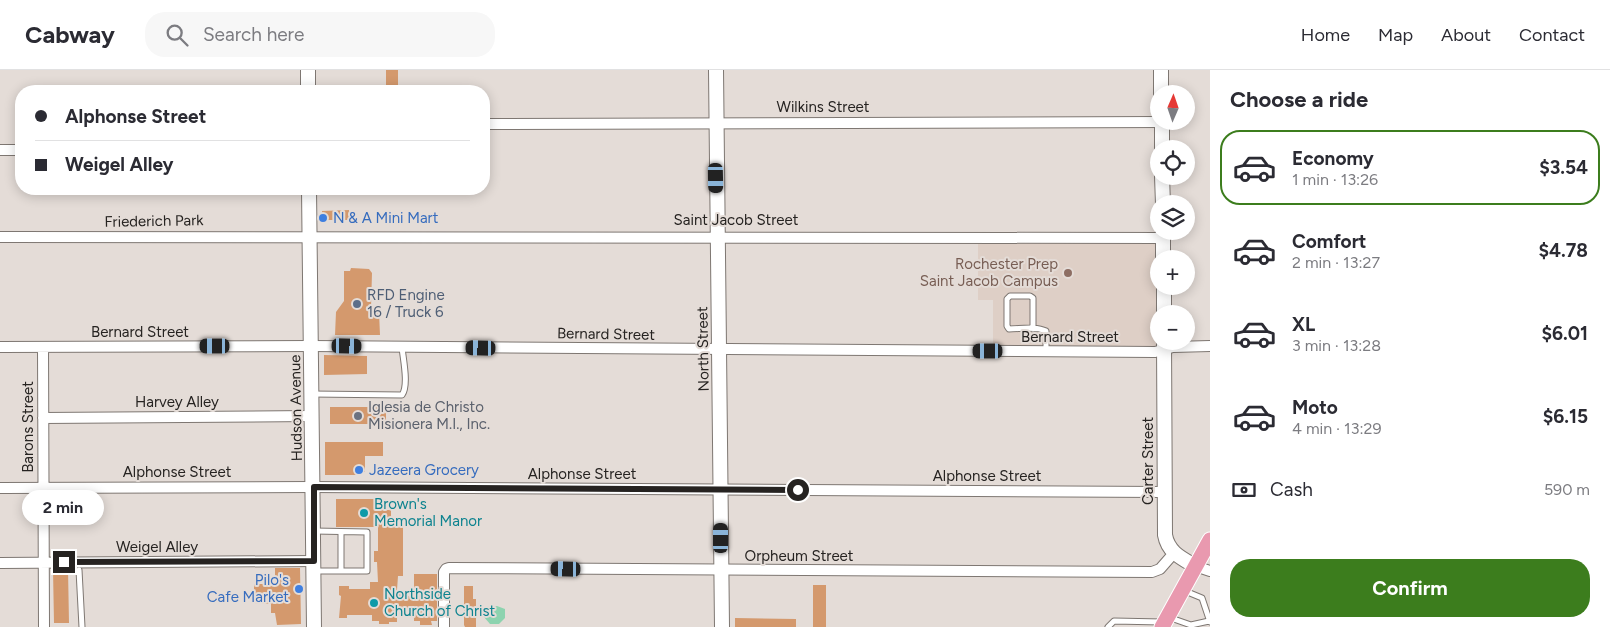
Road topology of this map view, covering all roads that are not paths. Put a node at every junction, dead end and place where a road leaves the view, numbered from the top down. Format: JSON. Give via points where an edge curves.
{"nodes":[{"id":1,"x":308,"y":70,"type":"edge"},
{"id":2,"x":716,"y":70,"type":"edge"},
{"id":3,"x":1161,"y":70,"type":"edge"},
{"id":4,"x":308,"y":85,"type":"edge"},
{"id":5,"x":1161,"y":85,"type":"edge"},
{"id":6,"x":716,"y":122,"type":"junction"},
{"id":7,"x":1150,"y":122,"type":"edge"},
{"id":8,"x":490,"y":124,"type":"edge"},
{"id":9,"x":0,"y":150,"type":"edge"},
{"id":10,"x":15,"y":150,"type":"edge"},
{"id":11,"x":309,"y":195,"type":"edge"},
{"id":12,"x":309,"y":234,"type":"junction"},
{"id":13,"x":717,"y":234,"type":"junction"},
{"id":14,"x":1150,"y":234,"type":"edge"},
{"id":15,"x":0,"y":237,"type":"edge"},
{"id":16,"x":1033,"y":329,"type":"junction"},
{"id":17,"x":311,"y":346,"type":"junction"},
{"id":18,"x":1195,"y":346,"type":"edge"},
{"id":19,"x":1210,"y":346,"type":"edge"},
{"id":20,"x":0,"y":347,"type":"edge"},
{"id":21,"x":43,"y":347,"type":"junction"},
{"id":22,"x":402,"y":347,"type":"junction"},
{"id":23,"x":719,"y":350,"type":"junction"},
{"id":24,"x":1158,"y":350,"type":"edge"},
{"id":25,"x":1164,"y":350,"type":"edge"},
{"id":26,"x":1046,"y":352,"type":"junction"},
{"id":27,"x":311,"y":394,"type":"junction"},
{"id":28,"x":311,"y":416,"type":"junction"},
{"id":29,"x":44,"y":418,"type":"junction"},
{"id":30,"x":44,"y":487,"type":"junction"},
{"id":31,"x":314,"y":487,"type":"junction"},
{"id":32,"x":0,"y":488,"type":"edge"},
{"id":33,"x":721,"y":490,"type":"junction"},
{"id":34,"x":1164,"y":492,"type":"junction"},
{"id":35,"x":314,"y":531,"type":"junction"},
{"id":36,"x":341,"y":532,"type":"junction"},
{"id":37,"x":1210,"y":541,"type":"edge"},
{"id":38,"x":1174,"y":553,"type":"junction"},
{"id":39,"x":44,"y":562,"type":"junction"},
{"id":40,"x":0,"y":563,"type":"edge"},
{"id":41,"x":314,"y":566,"type":"junction"},
{"id":42,"x":1195,"y":566,"type":"junction"},
{"id":43,"x":79,"y":570,"type":"dead end"},
{"id":44,"x":722,"y":570,"type":"junction"},
{"id":45,"x":341,"y":571,"type":"junction"},
{"id":46,"x":1210,"y":571,"type":"edge"},
{"id":47,"x":1182,"y":590,"type":"junction"},
{"id":48,"x":1165,"y":622,"type":"edge"},
{"id":49,"x":1210,"y":622,"type":"edge"},
{"id":50,"x":1191,"y":626,"type":"edge"},
{"id":51,"x":44,"y":627,"type":"edge"},
{"id":52,"x":82,"y":627,"type":"edge"},
{"id":53,"x":314,"y":627,"type":"edge"},
{"id":54,"x":444,"y":627,"type":"edge"},
{"id":55,"x":722,"y":627,"type":"edge"},
{"id":56,"x":1108,"y":627,"type":"edge"}],
"edges":[{"from":1,"to":4,"type":"main road"},
{"from":2,"to":6,"type":"main road","name":"North Street"},
{"from":3,"to":5,"type":"main road"},
{"from":6,"to":7,"type":"street","name":"Wilkins Street"},
{"from":6,"to":8,"type":"street","name":"Wilkins Street"},
{"from":6,"to":13,"type":"main road","name":"North Street"},
{"from":9,"to":10,"type":"street"},
{"from":11,"to":12,"type":"main road","name":"Hudson Avenue"},
{"from":12,"to":13,"type":"street","name":"Saint Jacob Street"},
{"from":12,"to":15,"type":"street","name":"Friederich Park"},
{"from":12,"to":17,"type":"main road","name":"Hudson Avenue"},
{"from":13,"to":14,"type":"street","name":"Saint Jacob Street"},
{"from":13,"to":23,"type":"main road","name":"North Street"},
{"from":16,"to":16,"type":"lane","via":[[1009,329],[1007,299],[1010,296],[1033,298]]},
{"from":16,"to":26,"type":"lane","via":[[1046,331]]},
{"from":17,"to":21,"type":"street","name":"Bernard Street"},
{"from":17,"to":22,"type":"street","name":"Bernard Street"},
{"from":17,"to":27,"type":"main road","name":"Hudson Avenue"},
{"from":18,"to":19,"type":"street","name":"Bernard Street"},
{"from":20,"to":21,"type":"street","name":"Bernard Street"},
{"from":21,"to":29,"type":"street","name":"Barons Street"},
{"from":22,"to":23,"type":"street","name":"Bernard Street"},
{"from":22,"to":27,"type":"lane","via":[[405,380],[402,395]]},
{"from":23,"to":26,"type":"street","name":"Bernard Street"},
{"from":23,"to":33,"type":"main road","name":"North Street"},
{"from":24,"to":26,"type":"street","name":"Bernard Street"},
{"from":25,"to":34,"type":"main road","name":"Carter Street"},
{"from":27,"to":28,"type":"main road","name":"Hudson Avenue"},
{"from":28,"to":29,"type":"street","name":"Harvey Alley"},
{"from":28,"to":31,"type":"main road","name":"Hudson Avenue"},
{"from":29,"to":30,"type":"street","name":"Barons Street"},
{"from":30,"to":31,"type":"street","name":"Alphonse Street"},
{"from":30,"to":32,"type":"street","name":"Alphonse Street"},
{"from":30,"to":39,"type":"street","name":"Barons Street"},
{"from":31,"to":33,"type":"street","name":"Alphonse Street"},
{"from":31,"to":35,"type":"main road","name":"Hudson Avenue"},
{"from":33,"to":34,"type":"street","name":"Alphonse Street"},
{"from":33,"to":44,"type":"main road","name":"North Street"},
{"from":34,"to":38,"type":"main road","name":"Carter Street","via":[[1164,535]]},
{"from":35,"to":36,"type":"lane"},
{"from":35,"to":41,"type":"main road","name":"Hudson Avenue"},
{"from":36,"to":45,"type":"lane"},
{"from":36,"to":45,"type":"lane","via":[[367,532],[367,571]]},
{"from":37,"to":42,"type":"main road"},
{"from":38,"to":42,"type":"main road"},
{"from":38,"to":44,"type":"street","name":"Orpheum Street","via":[[1160,569],[1152,572]]},
{"from":39,"to":40,"type":"street","name":"Weigel Alley"},
{"from":39,"to":41,"type":"street","name":"Weigel Alley"},
{"from":39,"to":51,"type":"street","name":"Barons Street"},
{"from":41,"to":45,"type":"lane"},
{"from":41,"to":53,"type":"main road","name":"Hudson Avenue"},
{"from":42,"to":46,"type":"street"},
{"from":42,"to":47,"type":"main road"},
{"from":43,"to":52,"type":"lane"},
{"from":44,"to":54,"type":"street","name":"Orpheum Street","via":[[449,568],[444,572]]},
{"from":44,"to":55,"type":"main road","name":"North Street"},
{"from":47,"to":48,"type":"main road"},
{"from":47,"to":49,"type":"lane","via":[[1202,598]]},
{"from":48,"to":50,"type":"lane"},
{"from":48,"to":56,"type":"lane","via":[[1114,621]]},
{"from":49,"to":50,"type":"lane"}]}
